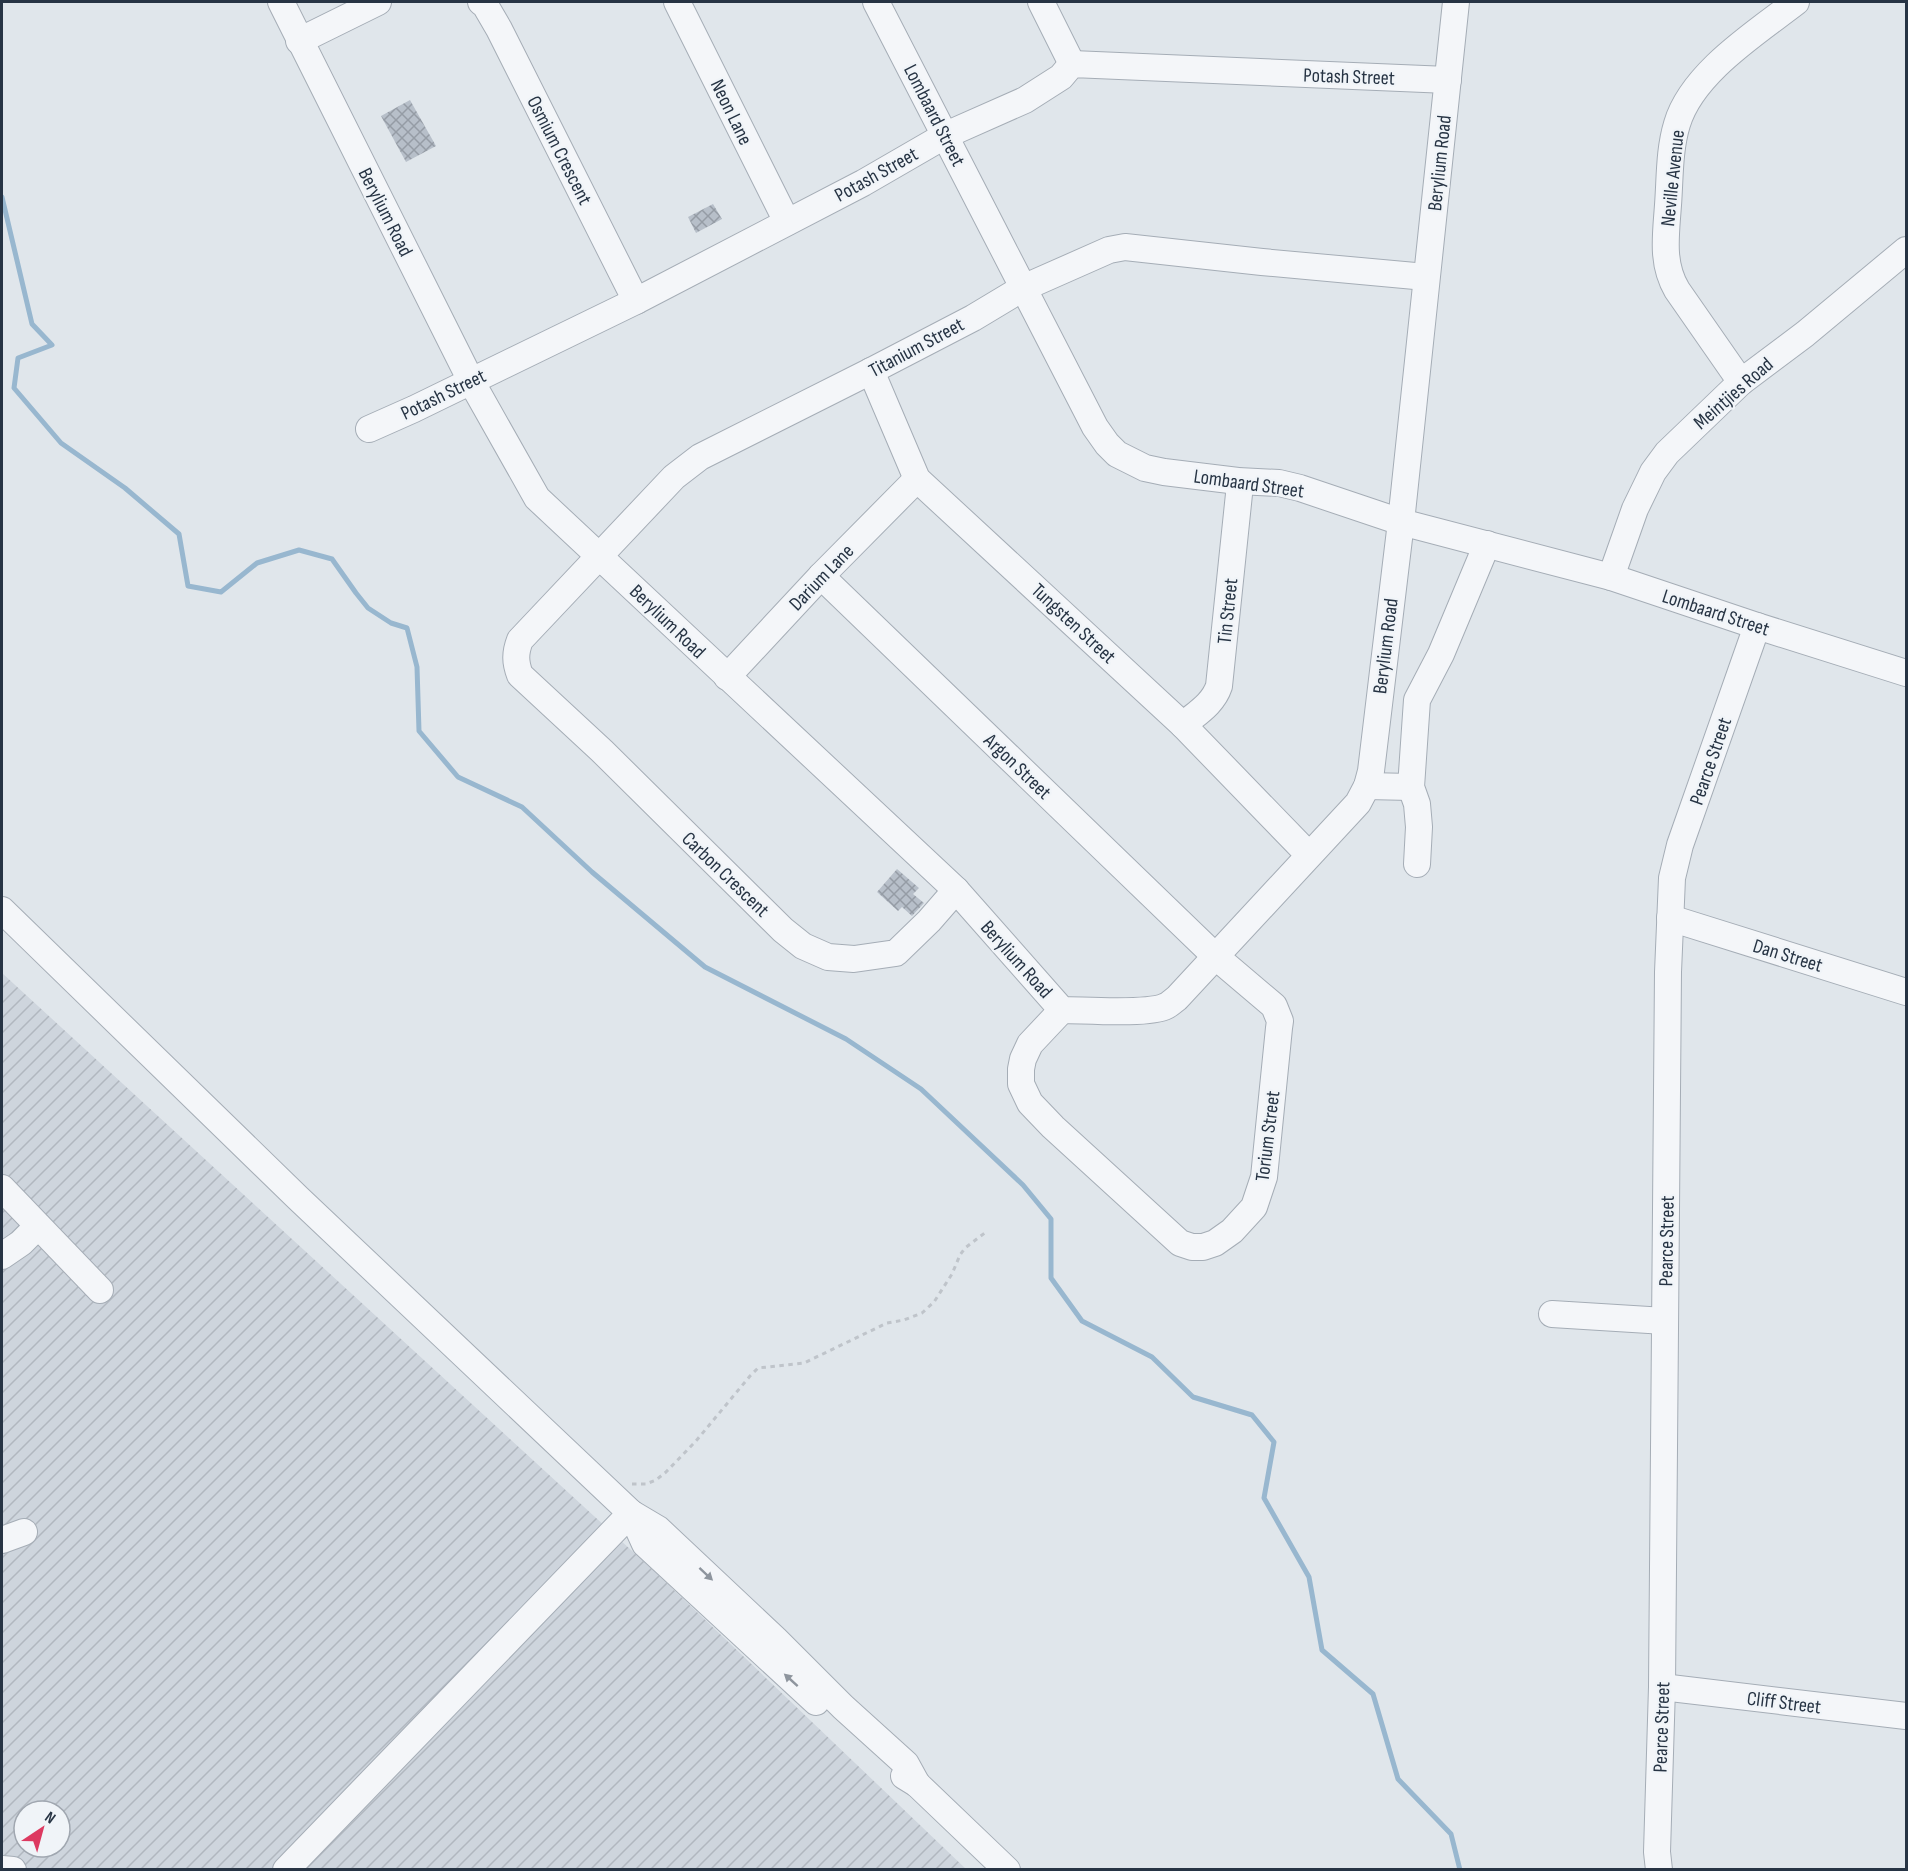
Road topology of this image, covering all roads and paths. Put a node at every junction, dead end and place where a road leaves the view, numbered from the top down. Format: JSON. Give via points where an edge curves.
{"nodes":[{"id":1,"x":281,"y":2,"type":"edge"},
{"id":2,"x":378,"y":2,"type":"edge"},
{"id":3,"x":481,"y":2,"type":"edge"},
{"id":4,"x":677,"y":2,"type":"edge"},
{"id":5,"x":876,"y":2,"type":"edge"},
{"id":6,"x":1041,"y":2,"type":"edge"},
{"id":7,"x":1456,"y":2,"type":"edge"},
{"id":8,"x":1796,"y":2,"type":"edge"},
{"id":9,"x":299,"y":41,"type":"junction"},
{"id":10,"x":1072,"y":64,"type":"junction"},
{"id":11,"x":1448,"y":80,"type":"junction"},
{"id":12,"x":946,"y":135,"type":"junction"},
{"id":13,"x":786,"y":222,"type":"junction"},
{"id":14,"x":1906,"y":250,"type":"edge"},
{"id":15,"x":1426,"y":277,"type":"junction"},
{"id":16,"x":1023,"y":288,"type":"junction"},
{"id":17,"x":636,"y":300,"type":"junction"},
{"id":18,"x":871,"y":371,"type":"junction"},
{"id":19,"x":471,"y":381,"type":"junction"},
{"id":20,"x":1741,"y":382,"type":"junction"},
{"id":21,"x":369,"y":429,"type":"dead end"},
{"id":22,"x":917,"y":479,"type":"junction"},
{"id":23,"x":1238,"y":481,"type":"junction"},
{"id":24,"x":1401,"y":522,"type":"junction"},
{"id":25,"x":1487,"y":544,"type":"junction"},
{"id":26,"x":600,"y":557,"type":"junction"},
{"id":27,"x":821,"y":576,"type":"junction"},
{"id":28,"x":1611,"y":577,"type":"junction"},
{"id":29,"x":1757,"y":626,"type":"junction"},
{"id":30,"x":1906,"y":673,"type":"edge"},
{"id":31,"x":520,"y":675,"type":"joint"},
{"id":32,"x":727,"y":677,"type":"junction"},
{"id":33,"x":1184,"y":724,"type":"junction"},
{"id":34,"x":1367,"y":786,"type":"junction"},
{"id":35,"x":1411,"y":787,"type":"junction"},
{"id":36,"x":1309,"y":855,"type":"junction"},
{"id":37,"x":1418,"y":864,"type":"dead end"},
{"id":38,"x":956,"y":890,"type":"junction"},
{"id":39,"x":2,"y":910,"type":"edge"},
{"id":40,"x":1670,"y":918,"type":"junction"},
{"id":41,"x":1215,"y":956,"type":"junction"},
{"id":42,"x":1906,"y":992,"type":"edge"},
{"id":43,"x":1062,"y":1010,"type":"junction"},
{"id":44,"x":2,"y":1188,"type":"edge"},
{"id":45,"x":38,"y":1226,"type":"junction"},
{"id":46,"x":986,"y":1232,"type":"dead end"},
{"id":47,"x":2,"y":1256,"type":"edge"},
{"id":48,"x":100,"y":1290,"type":"dead end"},
{"id":49,"x":1552,"y":1314,"type":"dead end"},
{"id":50,"x":1665,"y":1322,"type":"junction"},
{"id":51,"x":601,"y":1484,"type":"junction"},
{"id":52,"x":631,"y":1513,"type":"junction"},
{"id":53,"x":1662,"y":1687,"type":"junction"},
{"id":54,"x":1906,"y":1716,"type":"edge"},
{"id":55,"x":2,"y":1869,"type":"edge"},
{"id":56,"x":13,"y":1869,"type":"edge"},
{"id":57,"x":286,"y":1869,"type":"edge"},
{"id":58,"x":1007,"y":1869,"type":"edge"},
{"id":59,"x":1659,"y":1869,"type":"edge"}],
"edges":[{"from":1,"to":9,"type":"street","name":"Berylium Road"},
{"from":2,"to":9,"type":"street"},
{"from":3,"to":17,"type":"street","name":"Osmium Crescent","via":[[499,29]]},
{"from":4,"to":13,"type":"street","name":"Neon Lane"},
{"from":5,"to":12,"type":"street","name":"Lombaard Street"},
{"from":6,"to":10,"type":"street"},
{"from":7,"to":11,"type":"street","name":"Berylium Road"},
{"from":8,"to":20,"type":"street","name":"Neville Avenue","via":[[1708,75],[1685,107],[1673,140],[1665,252],[1669,274]]},
{"from":9,"to":19,"type":"street","name":"Berylium Road"},
{"from":10,"to":11,"type":"street","name":"Potash Street"},
{"from":10,"to":12,"type":"street","name":"Potash Street","via":[[1061,77],[1025,100]]},
{"from":11,"to":15,"type":"street","name":"Berylium Road"},
{"from":12,"to":13,"type":"street","name":"Potash Street"},
{"from":12,"to":16,"type":"street","name":"Lombaard Street"},
{"from":13,"to":17,"type":"street","name":"Potash Street"},
{"from":14,"to":20,"type":"street","name":"Meintjies Road"},
{"from":15,"to":16,"type":"street","name":"Titanium Street","via":[[1125,247],[1109,250]]},
{"from":15,"to":24,"type":"street","name":"Berylium Road"},
{"from":16,"to":18,"type":"street","name":"Titanium Street"},
{"from":16,"to":23,"type":"street","name":"Lombaard Street","via":[[1095,427],[1117,454],[1145,468]]},
{"from":17,"to":19,"type":"street","name":"Potash Street"},
{"from":18,"to":22,"type":"street","name":"Tungsten Street"},
{"from":18,"to":26,"type":"street","name":"Titanium Street","via":[[687,465]]},
{"from":19,"to":21,"type":"street","name":"Potash Street"},
{"from":19,"to":26,"type":"street","name":"Berylium Road","via":[[537,498]]},
{"from":20,"to":28,"type":"street","name":"Meintjies Road","via":[[1684,435],[1653,472]]},
{"from":22,"to":27,"type":"street","name":"Darium Lane"},
{"from":22,"to":33,"type":"street","name":"Tungsten Street"},
{"from":23,"to":24,"type":"street","name":"Lombaard Street","via":[[1300,488]]},
{"from":23,"to":33,"type":"street","name":"Tin Street","via":[[1220,686],[1210,703]]},
{"from":24,"to":25,"type":"street","name":"Lombaard Street"},
{"from":24,"to":34,"type":"street","name":"Berylium Road"},
{"from":25,"to":28,"type":"street","name":"Lombaard Street"},
{"from":25,"to":35,"type":"street","via":[[1441,654],[1417,700]]},
{"from":26,"to":31,"type":"street","name":"Titanium Street","via":[[520,640],[516,664]]},
{"from":26,"to":32,"type":"street","name":"Berylium Road"},
{"from":27,"to":32,"type":"street","name":"Darium Lane"},
{"from":27,"to":41,"type":"street","name":"Argon Street"},
{"from":28,"to":29,"type":"street","name":"Lombaard Street"},
{"from":29,"to":30,"type":"street","name":"Lombaard Street"},
{"from":29,"to":40,"type":"street","name":"Pearce Street","via":[[1680,845],[1672,878]]},
{"from":31,"to":38,"type":"street","name":"Carbon Crescent","via":[[803,946],[828,957],[854,959],[896,953]]},
{"from":32,"to":38,"type":"street","name":"Berylium Road"},
{"from":33,"to":36,"type":"street","name":"Tungsten Street"},
{"from":34,"to":35,"type":"street"},
{"from":34,"to":36,"type":"street","name":"Berylium Road","via":[[1358,803]]},
{"from":35,"to":37,"type":"street","via":[[1417,804]]},
{"from":36,"to":41,"type":"street","name":"Berylium Road"},
{"from":38,"to":43,"type":"street","name":"Berylium Road"},
{"from":39,"to":51,"type":"street","via":[[298,1198]]},
{"from":40,"to":42,"type":"street","name":"Dan Street"},
{"from":40,"to":50,"type":"street","name":"Pearce Street"},
{"from":41,"to":43,"type":"street","name":"Berylium Road","via":[[1165,1007]]},
{"from":41,"to":43,"type":"street","name":"Torium Street","via":[[1274,1006],[1280,1021],[1260,1192],[1244,1220],[1203,1248],[1180,1243],[1030,1103],[1021,1084],[1021,1069],[1030,1044]]},
{"from":44,"to":45,"type":"street"},
{"from":45,"to":47,"type":"street"},
{"from":45,"to":48,"type":"street"},
{"from":46,"to":51,"type":"path","via":[[965,1248],[952,1275],[922,1313],[887,1323],[804,1363],[758,1368],[696,1441],[656,1480],[646,1484]]},
{"from":49,"to":50,"type":"street"},
{"from":50,"to":53,"type":"street","name":"Pearce Street"},
{"from":51,"to":52,"type":"street"},
{"from":52,"to":57,"type":"street"},
{"from":52,"to":58,"type":"street","via":[[645,1544],[834,1719],[917,1784]]},
{"from":53,"to":54,"type":"street","name":"Cliff Street"},
{"from":53,"to":59,"type":"street","name":"Pearce Street"},
{"from":55,"to":56,"type":"street"}]}
